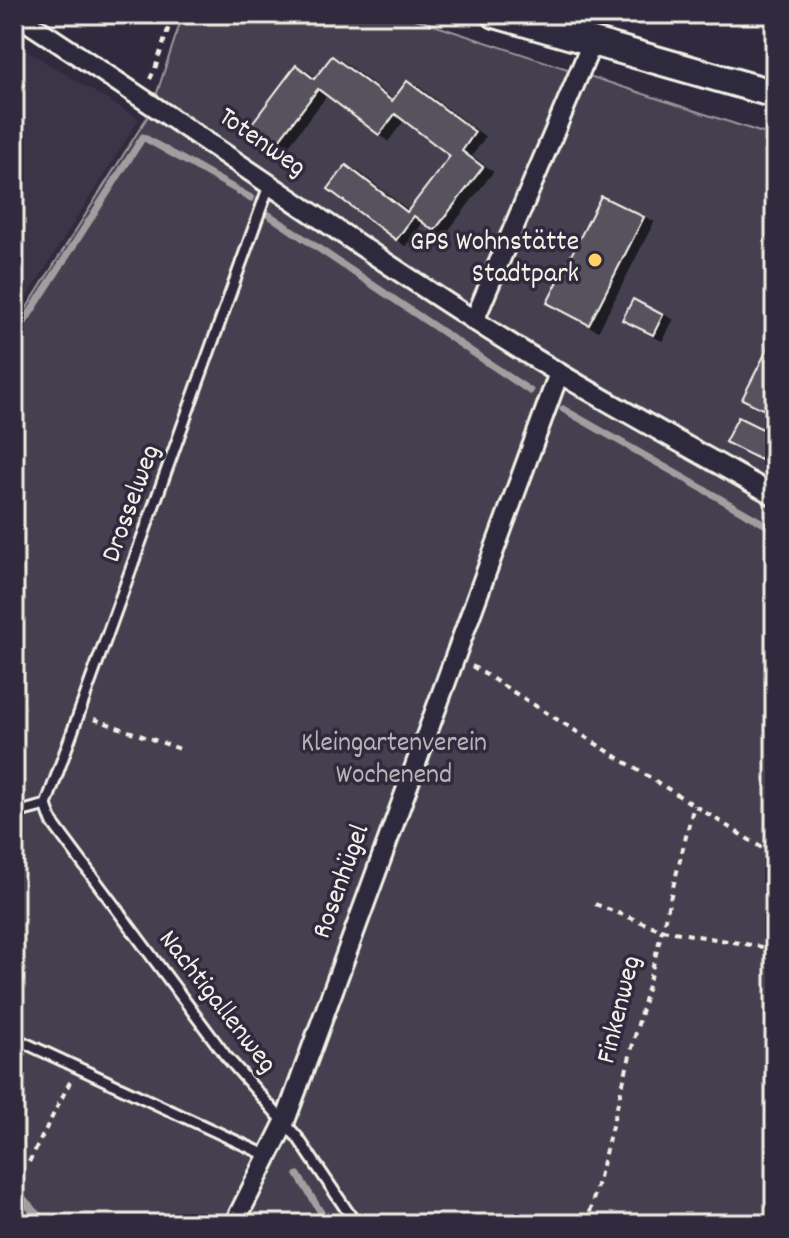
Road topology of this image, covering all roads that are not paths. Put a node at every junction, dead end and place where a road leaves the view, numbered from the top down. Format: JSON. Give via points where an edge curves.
{"nodes":[{"id":1,"x":15,"y":14,"type":"edge"},
{"id":2,"x":495,"y":14,"type":"edge"},
{"id":3,"x":592,"y":43,"type":"junction"},
{"id":4,"x":775,"y":94,"type":"edge"},
{"id":5,"x":270,"y":183,"type":"junction"},
{"id":6,"x":474,"y":321,"type":"junction"},
{"id":7,"x":559,"y":373,"type":"junction"},
{"id":8,"x":775,"y":496,"type":"edge"},
{"id":9,"x":46,"y":805,"type":"junction"},
{"id":10,"x":14,"y":818,"type":"edge"},
{"id":11,"x":14,"y":1038,"type":"edge"},
{"id":12,"x":284,"y":1124,"type":"junction"},
{"id":13,"x":268,"y":1156,"type":"junction"},
{"id":14,"x":234,"y":1224,"type":"edge"},
{"id":15,"x":356,"y":1224,"type":"edge"}],
"edges":[{"from":1,"to":5,"type":"street","name":"Totenweg"},
{"from":2,"to":3,"type":"main road"},
{"from":3,"to":4,"type":"main road"},
{"from":3,"to":6,"type":"street"},
{"from":5,"to":6,"type":"street","name":"Totenweg"},
{"from":5,"to":9,"type":"lane","name":"Drosselweg"},
{"from":6,"to":7,"type":"street","name":"Totenweg"},
{"from":7,"to":8,"type":"street","name":"Totenweg"},
{"from":7,"to":12,"type":"street","name":"Rosenhügel"},
{"from":9,"to":10,"type":"lane"},
{"from":9,"to":12,"type":"lane","name":"Nachtigallenweg","via":[[52,822],[198,1018]]},
{"from":11,"to":13,"type":"lane"},
{"from":12,"to":13,"type":"street","name":"Rosenhügel"},
{"from":12,"to":15,"type":"lane","name":"Nachtigallenweg"},
{"from":13,"to":14,"type":"street","name":"Rosenhügel"}]}
